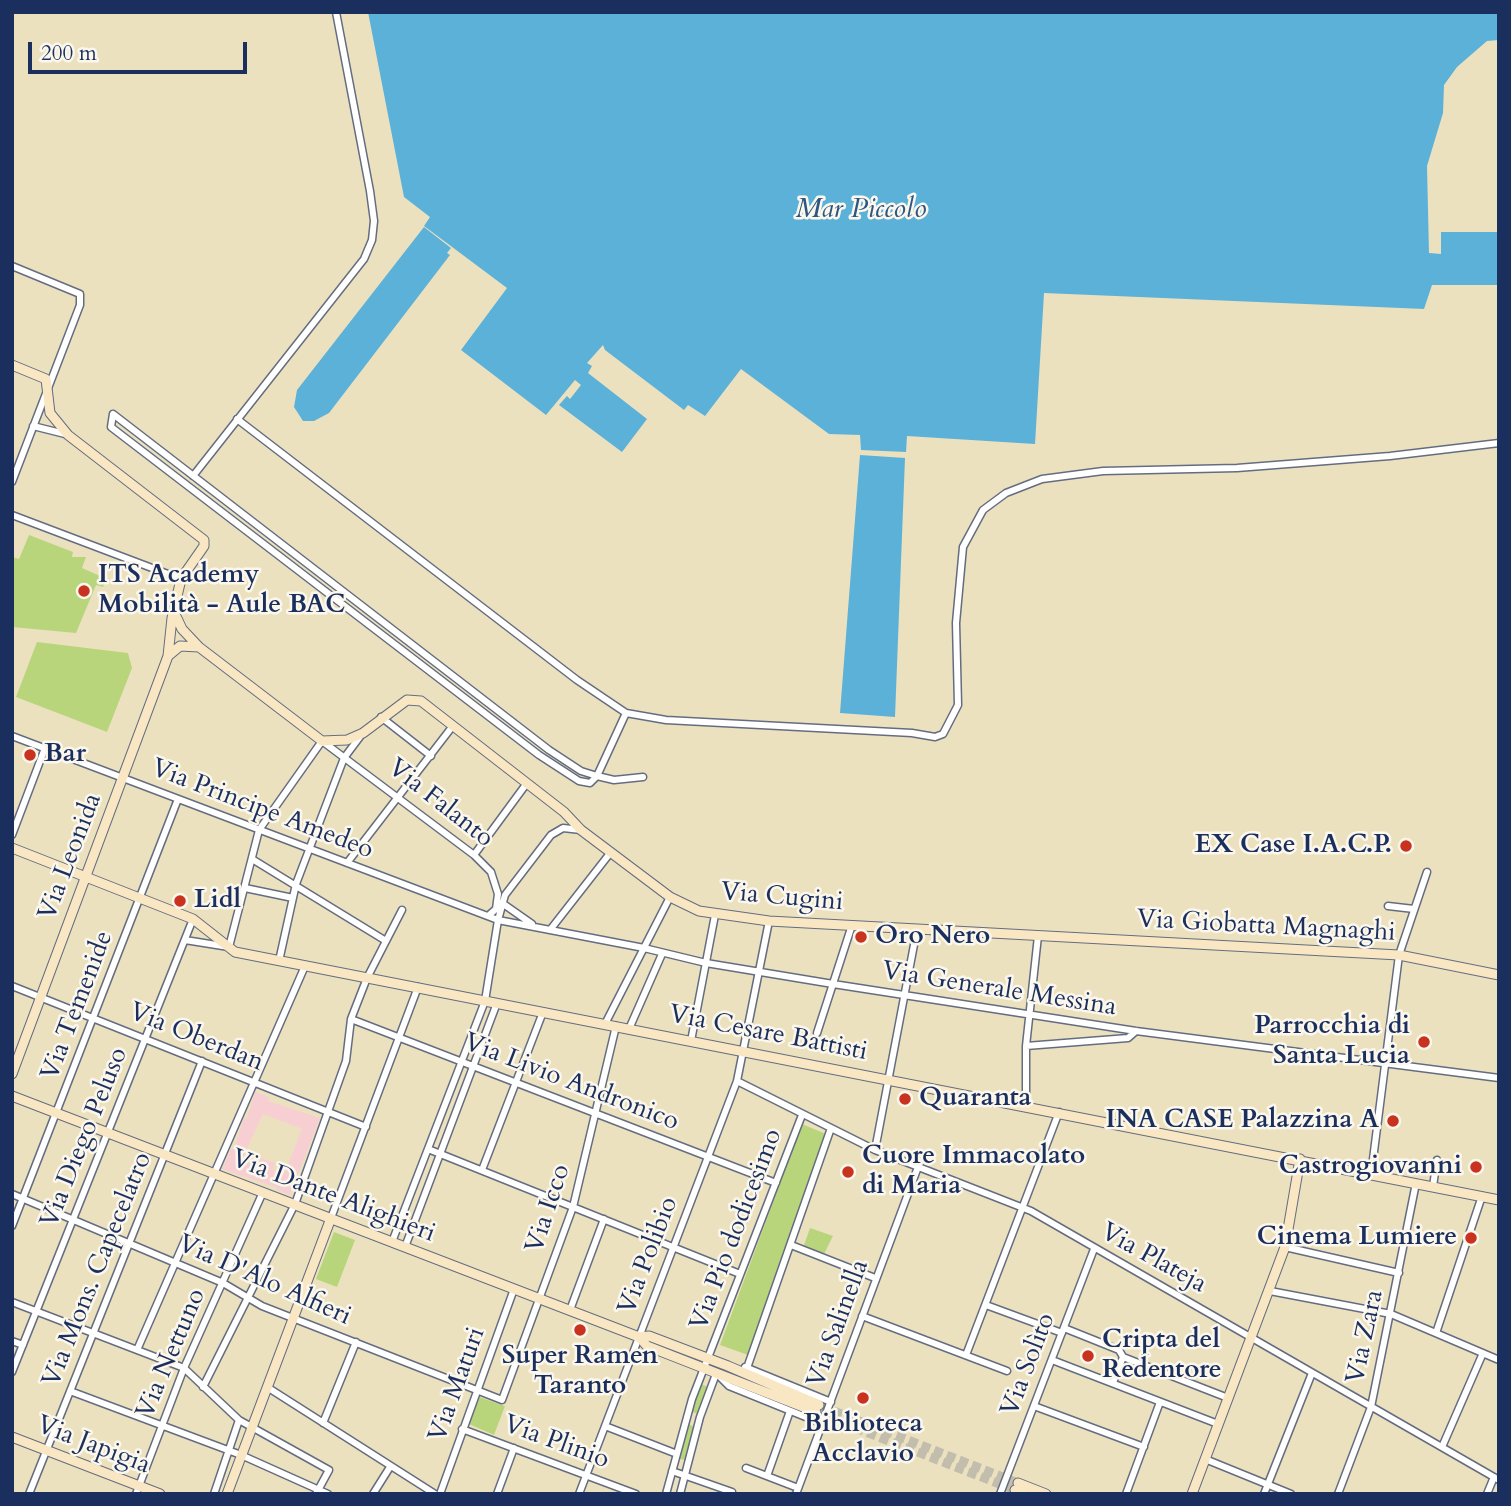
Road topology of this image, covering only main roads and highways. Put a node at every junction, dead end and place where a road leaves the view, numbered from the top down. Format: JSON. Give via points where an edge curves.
{"nodes":[{"id":1,"x":12,"y":365,"type":"edge"},
{"id":2,"x":174,"y":612,"type":"junction"},
{"id":3,"x":199,"y":647,"type":"junction"},
{"id":4,"x":168,"y":656,"type":"junction"},
{"id":5,"x":363,"y":733,"type":"joint"},
{"id":6,"x":12,"y":848,"type":"edge"},
{"id":7,"x":86,"y":876,"type":"junction"},
{"id":8,"x":1034,"y":936,"type":"joint"},
{"id":9,"x":1499,"y":975,"type":"edge"},
{"id":10,"x":12,"y":1074,"type":"edge"},
{"id":11,"x":12,"y":1096,"type":"edge"},
{"id":12,"x":1300,"y":1159,"type":"junction"},
{"id":13,"x":1499,"y":1200,"type":"edge"},
{"id":14,"x":331,"y":1218,"type":"junction"},
{"id":15,"x":639,"y":1337,"type":"junction"},
{"id":16,"x":12,"y":1437,"type":"edge"},
{"id":17,"x":1019,"y":1489,"type":"tunnel mouth"},
{"id":18,"x":138,"y":1490,"type":"edge"},
{"id":19,"x":160,"y":1494,"type":"edge"},
{"id":20,"x":227,"y":1494,"type":"edge"},
{"id":21,"x":1046,"y":1494,"type":"edge"},
{"id":22,"x":1192,"y":1494,"type":"edge"}],
"edges":[{"from":1,"to":2,"type":"main road","via":[[44,378],[50,413],[68,435],[204,540],[181,579]]},
{"from":2,"to":3,"type":"main road","name":"Via Falanto"},
{"from":2,"to":4,"type":"main road"},
{"from":3,"to":4,"type":"main road","via":[[180,646]]},
{"from":3,"to":5,"type":"main road","name":"Via Falanto","via":[[322,741],[347,740]]},
{"from":4,"to":7,"type":"main road","name":"Via Leonida"},
{"from":5,"to":8,"type":"main road","name":"Via Cugini","via":[[408,700],[421,701],[581,830],[670,897],[699,911],[769,921]]},
{"from":6,"to":7,"type":"main road"},
{"from":7,"to":10,"type":"main road","name":"Via Leonida"},
{"from":7,"to":12,"type":"main road","name":"Via Cesare Battisti","via":[[193,919],[229,947],[279,961]]},
{"from":8,"to":9,"type":"main road","name":"Via Giobatta Magnaghi","via":[[1399,955]]},
{"from":11,"to":14,"type":"main road","name":"Via Dante Alighieri"},
{"from":12,"to":13,"type":"main road","name":"Via Cesare Battisti"},
{"from":12,"to":22,"type":"main road","via":[[1284,1247],[1270,1291]]},
{"from":14,"to":15,"type":"main road","name":"Via Dante Alighieri"},
{"from":14,"to":20,"type":"main road"},
{"from":15,"to":15,"type":"main road","name":"Via Dante Alighieri","via":[[647,1346],[717,1375],[817,1409],[728,1366],[649,1336]]},
{"from":16,"to":18,"type":"main road","name":"Via Japigia"},
{"from":17,"to":21,"type":"main road"},
{"from":18,"to":19,"type":"main road","name":"Via Japigia"}]}
